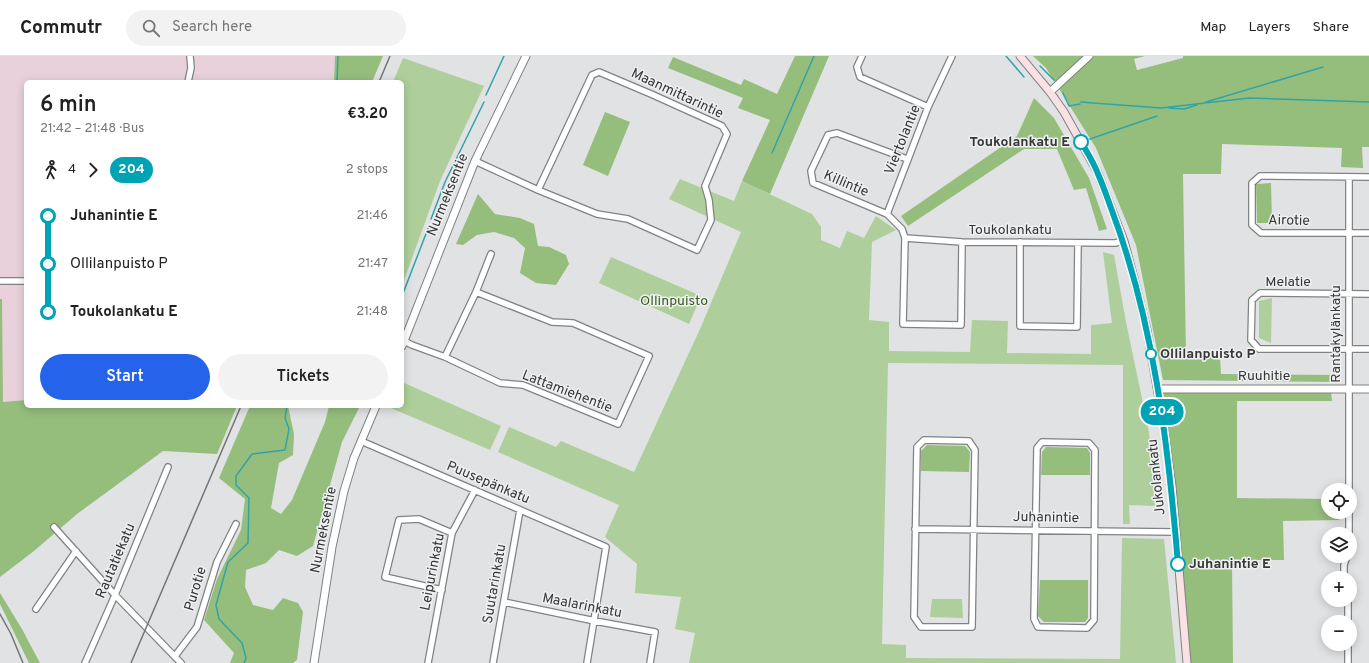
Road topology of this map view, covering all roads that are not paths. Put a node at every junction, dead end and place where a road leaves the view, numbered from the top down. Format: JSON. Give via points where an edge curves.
{"nodes":[{"id":1,"x":190,"y":56,"type":"edge"},
{"id":2,"x":526,"y":56,"type":"edge"},
{"id":3,"x":862,"y":56,"type":"edge"},
{"id":4,"x":952,"y":56,"type":"edge"},
{"id":5,"x":1020,"y":56,"type":"edge"},
{"id":6,"x":1089,"y":56,"type":"edge"},
{"id":7,"x":188,"y":80,"type":"edge"},
{"id":8,"x":1050,"y":92,"type":"junction"},
{"id":9,"x":928,"y":107,"type":"junction"},
{"id":10,"x":908,"y":160,"type":"junction"},
{"id":11,"x":475,"y":161,"type":"junction"},
{"id":12,"x":1349,"y":177,"type":"junction"},
{"id":13,"x":1369,"y":177,"type":"edge"},
{"id":14,"x":538,"y":190,"type":"junction"},
{"id":15,"x":887,"y":214,"type":"junction"},
{"id":16,"x":1349,"y":233,"type":"junction"},
{"id":17,"x":1369,"y":233,"type":"edge"},
{"id":18,"x":905,"y":238,"type":"junction"},
{"id":19,"x":1124,"y":241,"type":"junction"},
{"id":20,"x":962,"y":242,"type":"junction"},
{"id":21,"x":1020,"y":242,"type":"junction"},
{"id":22,"x":1078,"y":243,"type":"junction"},
{"id":23,"x":491,"y":254,"type":"dead end"},
{"id":24,"x":0,"y":281,"type":"edge"},
{"id":25,"x":24,"y":281,"type":"edge"},
{"id":26,"x":476,"y":292,"type":"junction"},
{"id":27,"x":1349,"y":294,"type":"junction"},
{"id":28,"x":1369,"y":294,"type":"edge"},
{"id":29,"x":404,"y":341,"type":"edge"},
{"id":30,"x":404,"y":344,"type":"edge"},
{"id":31,"x":1369,"y":349,"type":"edge"},
{"id":32,"x":1349,"y":350,"type":"junction"},
{"id":33,"x":445,"y":357,"type":"junction"},
{"id":34,"x":1348,"y":389,"type":"junction"},
{"id":35,"x":1369,"y":389,"type":"edge"},
{"id":36,"x":1158,"y":390,"type":"junction"},
{"id":37,"x":375,"y":408,"type":"edge"},
{"id":38,"x":361,"y":441,"type":"junction"},
{"id":39,"x":168,"y":467,"type":"dead end"},
{"id":40,"x":1349,"y":483,"type":"edge"},
{"id":41,"x":475,"y":490,"type":"junction"},
{"id":42,"x":520,"y":510,"type":"junction"},
{"id":43,"x":236,"y":524,"type":"dead end"},
{"id":44,"x":54,"y":527,"type":"dead end"},
{"id":45,"x":916,"y":528,"type":"junction"},
{"id":46,"x":973,"y":529,"type":"junction"},
{"id":47,"x":1035,"y":530,"type":"junction"},
{"id":48,"x":1094,"y":531,"type":"junction"},
{"id":49,"x":452,"y":532,"type":"junction"},
{"id":50,"x":1176,"y":532,"type":"junction"},
{"id":51,"x":76,"y":551,"type":"junction"},
{"id":52,"x":442,"y":590,"type":"junction"},
{"id":53,"x":115,"y":595,"type":"junction"},
{"id":54,"x":504,"y":602,"type":"junction"},
{"id":55,"x":36,"y":609,"type":"dead end"},
{"id":56,"x":595,"y":621,"type":"junction"},
{"id":57,"x":1348,"y":651,"type":"edge"},
{"id":58,"x":175,"y":656,"type":"junction"},
{"id":59,"x":85,"y":663,"type":"edge"},
{"id":60,"x":181,"y":663,"type":"edge"},
{"id":61,"x":314,"y":663,"type":"edge"},
{"id":62,"x":428,"y":663,"type":"edge"},
{"id":63,"x":494,"y":663,"type":"edge"},
{"id":64,"x":587,"y":663,"type":"edge"},
{"id":65,"x":650,"y":663,"type":"edge"},
{"id":66,"x":1187,"y":663,"type":"edge"},
{"id":67,"x":1348,"y":663,"type":"edge"}],
"edges":[{"from":1,"to":7,"type":"street"},
{"from":2,"to":11,"type":"street","name":"Nurmeksentie"},
{"from":3,"to":9,"type":"street","via":[[857,67],[860,76]]},
{"from":4,"to":9,"type":"street","name":"Viertolantie"},
{"from":5,"to":8,"type":"main road","name":"Jukolankatu"},
{"from":6,"to":8,"type":"street"},
{"from":8,"to":19,"type":"main road","name":"Jukolankatu","via":[[1098,173]]},
{"from":9,"to":10,"type":"street","name":"Viertolantie"},
{"from":10,"to":15,"type":"street","name":"Viertolantie"},
{"from":10,"to":15,"type":"street","name":"Killintie","via":[[837,133],[828,135],[811,171],[812,183]]},
{"from":11,"to":14,"type":"street","name":"Maanmittarintie"},
{"from":11,"to":29,"type":"street","name":"Nurmeksentie"},
{"from":12,"to":13,"type":"street","name":"Airotie"},
{"from":12,"to":16,"type":"street","name":"Rantakylänkatu"},
{"from":12,"to":16,"type":"street","name":"Airotie","via":[[1260,176],[1252,183],[1252,225],[1261,233]]},
{"from":14,"to":14,"type":"street","name":"Maanmittarintie","via":[[597,214],[628,219],[697,250],[711,220],[705,186],[727,134],[722,126],[599,72],[592,75]]},
{"from":15,"to":18,"type":"street","via":[[902,229]]},
{"from":16,"to":17,"type":"street","name":"Airotie"},
{"from":16,"to":27,"type":"street","name":"Rantakylänkatu"},
{"from":18,"to":20,"type":"street","name":"Toukolankatu"},
{"from":18,"to":20,"type":"street","via":[[903,324],[961,325]]},
{"from":19,"to":22,"type":"street","name":"Toukolankatu"},
{"from":19,"to":36,"type":"main road","name":"Jukolankatu","via":[[1147,330]]},
{"from":20,"to":21,"type":"street","name":"Toukolankatu"},
{"from":21,"to":22,"type":"street","name":"Toukolankatu"},
{"from":21,"to":22,"type":"street","via":[[1020,326],[1077,327]]},
{"from":23,"to":26,"type":"street"},
{"from":24,"to":25,"type":"street"},
{"from":26,"to":33,"type":"street"},
{"from":26,"to":33,"type":"street","name":"Lattamiehentie","via":[[552,322],[573,323],[648,356],[618,424],[522,385],[500,383]]},
{"from":27,"to":28,"type":"street","name":"Melatie"},
{"from":27,"to":32,"type":"street","name":"Rantakylänkatu"},
{"from":27,"to":32,"type":"street","name":"Melatie","via":[[1260,293],[1252,300],[1251,340],[1259,348]]},
{"from":30,"to":33,"type":"street","name":"Lattamiehentie"},
{"from":31,"to":32,"type":"street","name":"Melatie"},
{"from":32,"to":34,"type":"street","name":"Rantakylänkatu"},
{"from":34,"to":35,"type":"street","name":"Ruuhitie"},
{"from":34,"to":36,"type":"street","name":"Ruuhitie"},
{"from":34,"to":40,"type":"street","name":"Rantakylänkatu"},
{"from":36,"to":50,"type":"main road","name":"Jukolankatu"},
{"from":37,"to":38,"type":"street","name":"Nurmeksentie"},
{"from":38,"to":41,"type":"street","name":"Puusepänkatu"},
{"from":38,"to":61,"type":"street","name":"Nurmeksentie","via":[[340,508]]},
{"from":39,"to":53,"type":"street","name":"Rautatiekatu"},
{"from":41,"to":42,"type":"street","name":"Puusepänkatu"},
{"from":41,"to":49,"type":"street","name":"Leipurinkatu"},
{"from":42,"to":54,"type":"street","name":"Suutarinkatu"},
{"from":42,"to":56,"type":"street","name":"Puusepänkatu","via":[[606,547]]},
{"from":43,"to":58,"type":"street","name":"Purotie","via":[[217,562],[197,627]]},
{"from":44,"to":51,"type":"street"},
{"from":45,"to":46,"type":"street","name":"Juhanintie"},
{"from":45,"to":46,"type":"street","via":[[917,447],[924,440],[961,440],[968,441],[975,450]]},
{"from":45,"to":46,"type":"street","via":[[914,617],[920,627],[972,627]]},
{"from":46,"to":47,"type":"street","name":"Juhanintie"},
{"from":47,"to":48,"type":"street","name":"Juhanintie"},
{"from":47,"to":48,"type":"street","via":[[1037,448],[1042,442],[1089,443],[1095,450]]},
{"from":47,"to":48,"type":"street","via":[[1034,619],[1038,627],[1080,628],[1086,628],[1094,620]]},
{"from":48,"to":50,"type":"street","name":"Juhanintie"},
{"from":49,"to":52,"type":"street","name":"Leipurinkatu"},
{"from":49,"to":52,"type":"street","via":[[419,520],[399,520],[385,577]]},
{"from":50,"to":66,"type":"main road","name":"Jukolankatu"},
{"from":51,"to":53,"type":"street"},
{"from":51,"to":55,"type":"street"},
{"from":52,"to":62,"type":"street","name":"Leipurinkatu"},
{"from":53,"to":58,"type":"street"},
{"from":53,"to":59,"type":"street","name":"Rautatiekatu"},
{"from":54,"to":56,"type":"street","name":"Maalarinkatu"},
{"from":54,"to":63,"type":"street","name":"Suutarinkatu"},
{"from":56,"to":64,"type":"street"},
{"from":56,"to":65,"type":"street","name":"Maalarinkatu","via":[[655,632]]},
{"from":57,"to":67,"type":"street"},
{"from":58,"to":60,"type":"street"}]}
